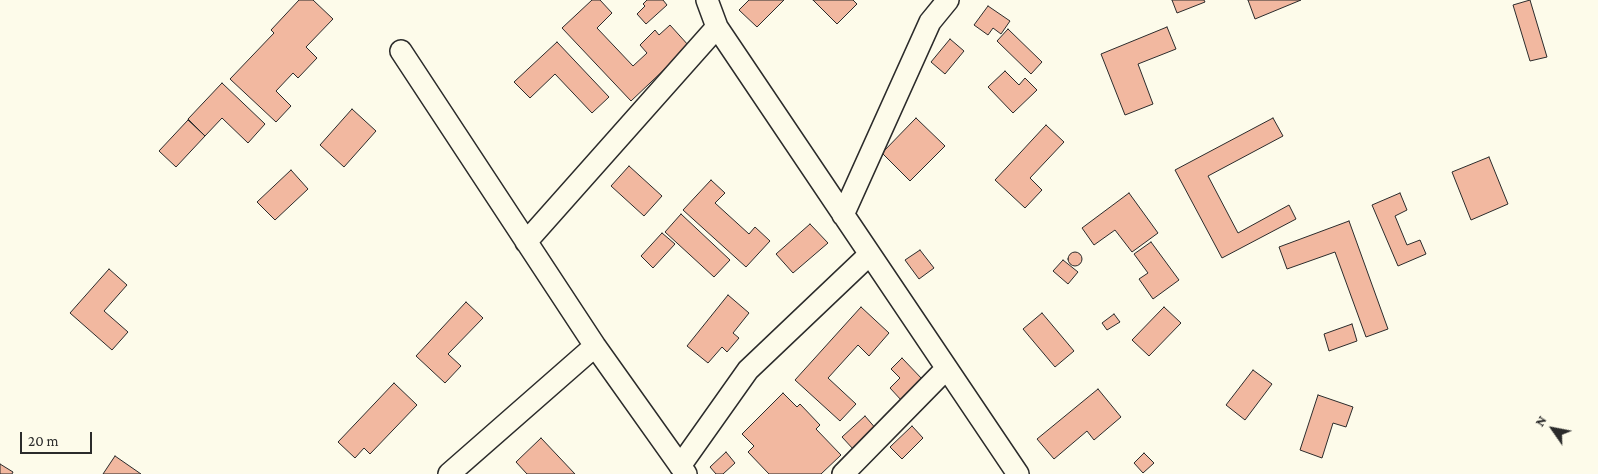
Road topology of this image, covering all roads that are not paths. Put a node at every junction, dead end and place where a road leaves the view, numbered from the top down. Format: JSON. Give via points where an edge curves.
{"nodes":[{"id":1,"x":706,"y":0,"type":"edge"},
{"id":2,"x":948,"y":0,"type":"edge"},
{"id":3,"x":718,"y":27,"type":"junction"},
{"id":4,"x":401,"y":51,"type":"dead end"},
{"id":5,"x":844,"y":215,"type":"junction"},
{"id":6,"x":526,"y":242,"type":"junction"},
{"id":7,"x":869,"y":255,"type":"junction"},
{"id":8,"x":595,"y":346,"type":"junction"},
{"id":9,"x":946,"y":369,"type":"junction"},
{"id":10,"x":684,"y":470,"type":"edge"},
{"id":11,"x":449,"y":474,"type":"edge"},
{"id":12,"x":843,"y":474,"type":"edge"},
{"id":13,"x":1018,"y":474,"type":"edge"}],
"edges":[{"from":1,"to":3,"type":"street"},
{"from":2,"to":5,"type":"street","via":[[930,22]]},
{"from":3,"to":5,"type":"street"},
{"from":3,"to":6,"type":"street"},
{"from":4,"to":6,"type":"street"},
{"from":5,"to":7,"type":"street"},
{"from":6,"to":8,"type":"street"},
{"from":7,"to":9,"type":"street"},
{"from":7,"to":10,"type":"street","via":[[748,370]]},
{"from":8,"to":10,"type":"street"},
{"from":8,"to":11,"type":"street"},
{"from":9,"to":12,"type":"street"},
{"from":9,"to":13,"type":"street"}]}
